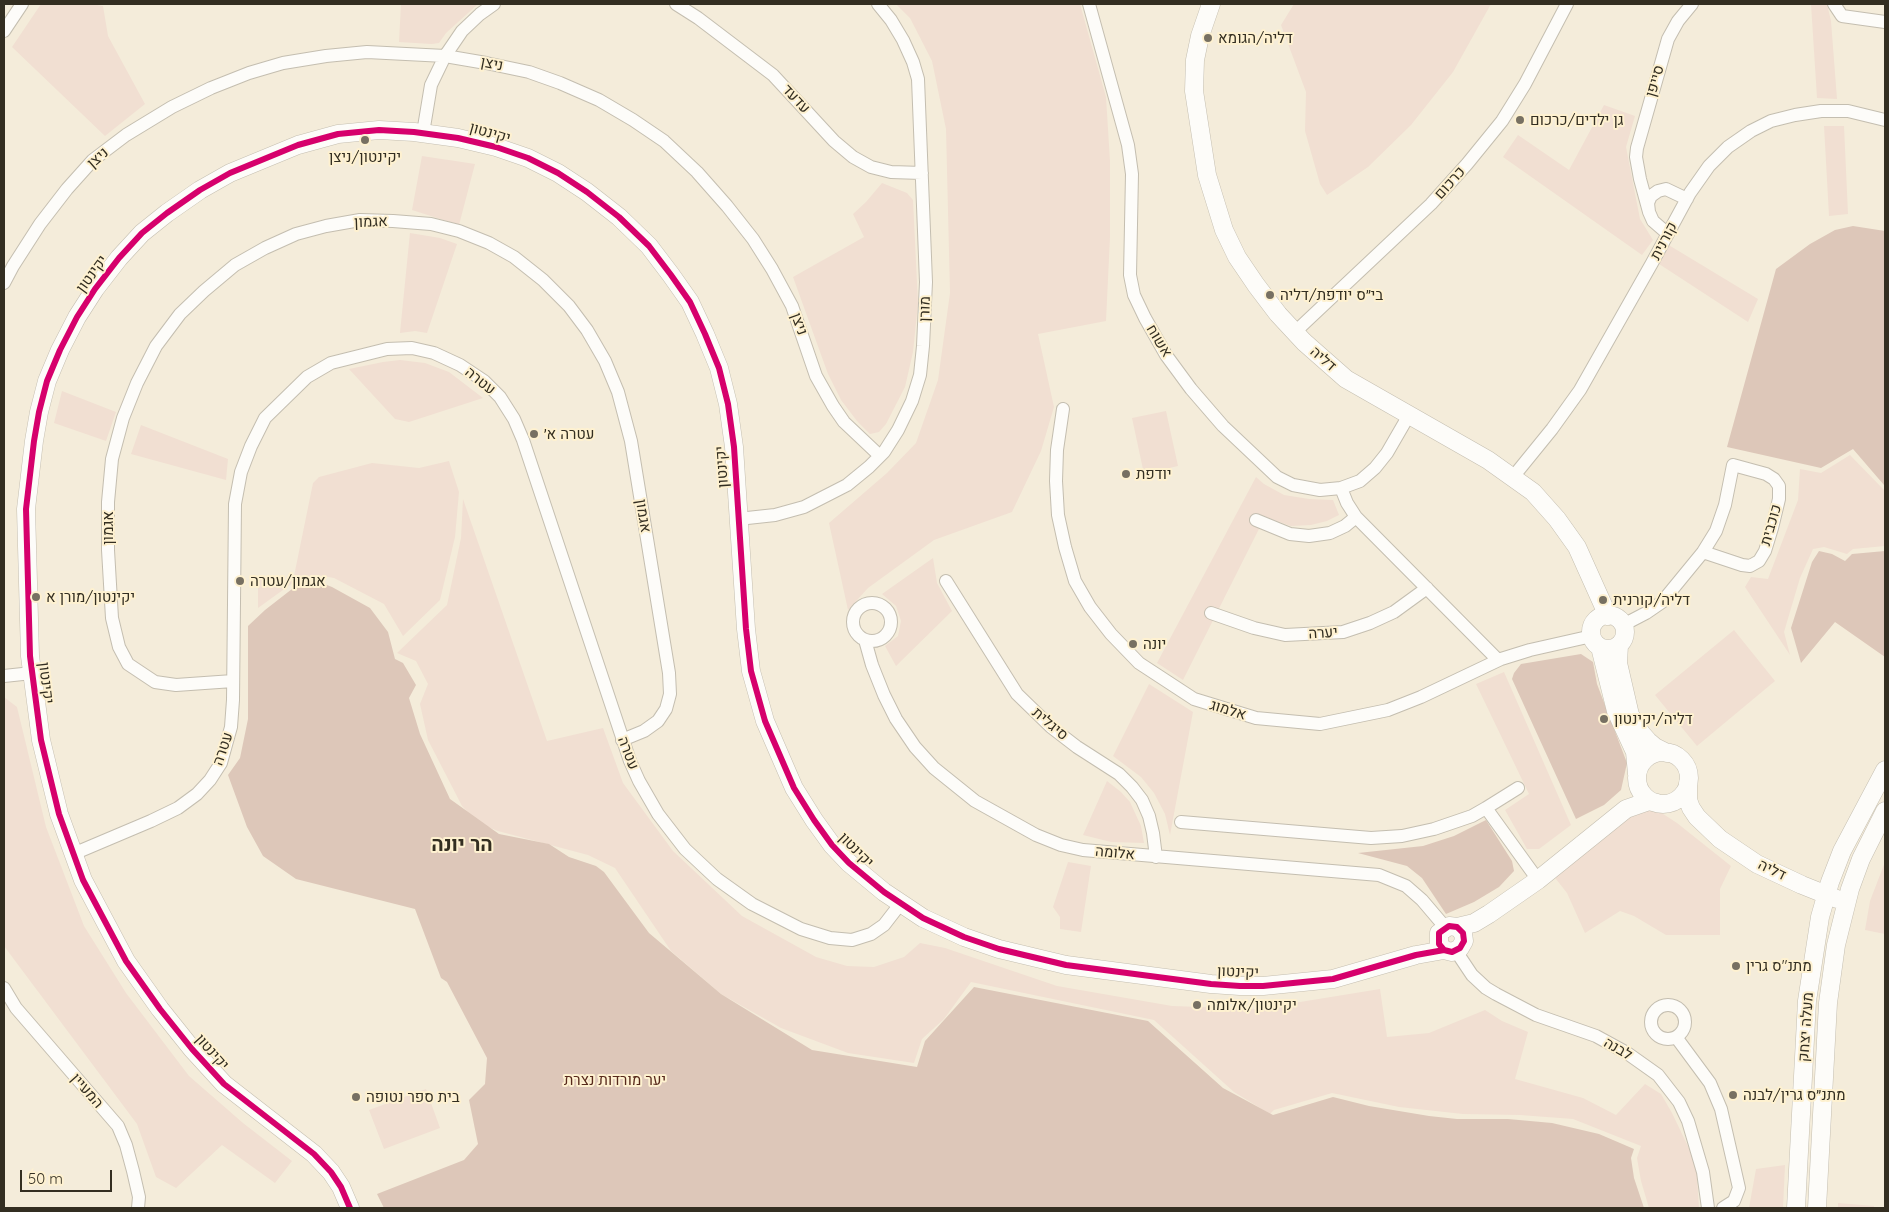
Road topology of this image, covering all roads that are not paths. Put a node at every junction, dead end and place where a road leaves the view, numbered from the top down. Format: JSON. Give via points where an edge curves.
{"nodes":[{"id":1,"x":22,"y":4,"type":"edge"},
{"id":2,"x":494,"y":4,"type":"edge"},
{"id":3,"x":676,"y":4,"type":"edge"},
{"id":4,"x":878,"y":4,"type":"edge"},
{"id":5,"x":1089,"y":4,"type":"edge"},
{"id":6,"x":1211,"y":4,"type":"edge"},
{"id":7,"x":1567,"y":4,"type":"edge"},
{"id":8,"x":1692,"y":4,"type":"edge"},
{"id":9,"x":1834,"y":4,"type":"edge"},
{"id":10,"x":1885,"y":22,"type":"edge"},
{"id":11,"x":4,"y":30,"type":"edge"},
{"id":12,"x":444,"y":56,"type":"junction"},
{"id":13,"x":1885,"y":120,"type":"edge"},
{"id":14,"x":423,"y":133,"type":"junction"},
{"id":15,"x":1638,"y":165,"type":"junction"},
{"id":16,"x":922,"y":173,"type":"junction"},
{"id":17,"x":1666,"y":189,"type":"junction"},
{"id":18,"x":1687,"y":199,"type":"junction"},
{"id":19,"x":1649,"y":212,"type":"junction"},
{"id":20,"x":1668,"y":234,"type":"junction"},
{"id":21,"x":4,"y":284,"type":"edge"},
{"id":22,"x":1295,"y":332,"type":"junction"},
{"id":23,"x":1063,"y":409,"type":"dead end"},
{"id":24,"x":1409,"y":415,"type":"junction"},
{"id":25,"x":880,"y":456,"type":"junction"},
{"id":26,"x":1513,"y":477,"type":"junction"},
{"id":27,"x":1341,"y":488,"type":"junction"},
{"id":28,"x":1356,"y":517,"type":"junction"},
{"id":29,"x":738,"y":519,"type":"junction"},
{"id":30,"x":1256,"y":520,"type":"dead end"},
{"id":31,"x":1703,"y":552,"type":"junction"},
{"id":32,"x":946,"y":581,"type":"dead end"},
{"id":33,"x":1427,"y":588,"type":"junction"},
{"id":34,"x":1211,"y":613,"type":"dead end"},
{"id":35,"x":1608,"y":616,"type":"junction"},
{"id":36,"x":1623,"y":625,"type":"junction"},
{"id":37,"x":865,"y":640,"type":"dead end"},
{"id":38,"x":1596,"y":642,"type":"junction"},
{"id":39,"x":1619,"y":645,"type":"junction"},
{"id":40,"x":1498,"y":660,"type":"junction"},
{"id":41,"x":32,"y":673,"type":"junction"},
{"id":42,"x":4,"y":676,"type":"edge"},
{"id":43,"x":233,"y":681,"type":"junction"},
{"id":44,"x":622,"y":740,"type":"junction"},
{"id":45,"x":1667,"y":752,"type":"junction"},
{"id":46,"x":1885,"y":770,"type":"edge"},
{"id":47,"x":1637,"y":777,"type":"junction"},
{"id":48,"x":1688,"y":783,"type":"junction"},
{"id":49,"x":1518,"y":788,"type":"dead end"},
{"id":50,"x":1661,"y":804,"type":"junction"},
{"id":51,"x":1486,"y":808,"type":"junction"},
{"id":52,"x":1885,"y":811,"type":"edge"},
{"id":53,"x":1614,"y":818,"type":"junction"},
{"id":54,"x":1181,"y":822,"type":"dead end"},
{"id":55,"x":1706,"y":826,"type":"junction"},
{"id":56,"x":73,"y":854,"type":"junction"},
{"id":57,"x":1156,"y":857,"type":"junction"},
{"id":58,"x":1538,"y":880,"type":"junction"},
{"id":59,"x":1827,"y":894,"type":"junction"},
{"id":60,"x":1846,"y":902,"type":"junction"},
{"id":61,"x":901,"y":903,"type":"junction"},
{"id":62,"x":1451,"y":939,"type":"junction"},
{"id":63,"x":4,"y":988,"type":"edge"},
{"id":64,"x":1676,"y":1036,"type":"dead end"},
{"id":65,"x":138,"y":1208,"type":"edge"},
{"id":66,"x":350,"y":1208,"type":"edge"},
{"id":67,"x":1708,"y":1208,"type":"edge"},
{"id":68,"x":1723,"y":1208,"type":"edge"},
{"id":69,"x":1796,"y":1208,"type":"edge"},
{"id":70,"x":1817,"y":1208,"type":"edge"}],
"edges":[{"from":1,"to":11,"type":"street"},
{"from":2,"to":12,"type":"street","via":[[468,25]]},
{"from":3,"to":16,"type":"street","name":"עדעד","via":[[773,75],[853,157],[871,167],[890,172]]},
{"from":4,"to":16,"type":"street","name":"מורן","via":[[903,40],[918,79]]},
{"from":5,"to":27,"type":"street","name":"אשוח","via":[[1128,145],[1132,174],[1130,276],[1134,295],[1145,318],[1191,389],[1222,426],[1277,477],[1293,485],[1320,490]]},
{"from":6,"to":22,"type":"street","name":"דליה","via":[[1195,60],[1194,91],[1207,175],[1224,230],[1237,257]]},
{"from":7,"to":22,"type":"street","name":"כרכום","via":[[1502,121],[1467,164],[1432,204]]},
{"from":8,"to":15,"type":"street","name":"סייפן","via":[[1668,39],[1640,132]]},
{"from":9,"to":10,"type":"street","via":[[1842,16]]},
{"from":12,"to":14,"type":"street","via":[[431,85]]},
{"from":12,"to":21,"type":"street","name":"ניצן","via":[[367,52],[283,63],[226,82],[172,107],[126,134],[93,160],[40,224]]},
{"from":12,"to":25,"type":"street","name":"ניצן","via":[[529,72],[560,82],[608,105],[664,141],[697,172],[753,239],[792,306],[825,393],[844,422]]},
{"from":13,"to":18,"type":"street","name":"קורנית","via":[[1848,112],[1821,111],[1771,121],[1728,147],[1709,166]]},
{"from":14,"to":29,"type":"street","name":"יקינטון","via":[[496,147],[528,158],[587,192],[649,246],[690,302],[719,368],[732,430]]},
{"from":14,"to":41,"type":"street","name":"יקינטון","via":[[379,130],[338,134],[298,145],[230,173],[200,190],[142,233],[95,289],[60,350],[39,412],[26,509]]},
{"from":15,"to":17,"type":"street","via":[[1645,179]]},
{"from":15,"to":19,"type":"street","name":"סייפן"},
{"from":16,"to":25,"type":"street","name":"מורן","via":[[926,282],[920,375],[909,409]]},
{"from":17,"to":18,"type":"street"},
{"from":17,"to":19,"type":"street","via":[[1652,196],[1648,203]]},
{"from":18,"to":20,"type":"street","name":"קורנית"},
{"from":19,"to":20,"type":"street","name":"סייפן","via":[[1653,221]]},
{"from":20,"to":26,"type":"street","name":"קורנית","via":[[1580,390]]},
{"from":22,"to":24,"type":"street","name":"דליה","via":[[1346,379]]},
{"from":23,"to":40,"type":"street","name":"אלמוג","via":[[1057,450],[1058,515],[1076,580],[1090,607],[1139,663],[1194,699],[1256,718],[1320,724],[1388,710]]},
{"from":24,"to":26,"type":"street","name":"דליה"},
{"from":24,"to":27,"type":"street","name":"אשוח","via":[[1375,468],[1360,481]]},
{"from":25,"to":29,"type":"street","name":"מורן","via":[[847,486],[804,508]]},
{"from":26,"to":35,"type":"street","name":"דליה","via":[[1533,492],[1577,547]]},
{"from":27,"to":28,"type":"street"},
{"from":28,"to":30,"type":"street","via":[[1330,533],[1309,536],[1290,534]]},
{"from":28,"to":33,"type":"street"},
{"from":29,"to":61,"type":"street","name":"יקינטון","via":[[751,670],[776,750],[794,788],[832,845],[849,863]]},
{"from":31,"to":31,"type":"street","name":"כוכבית","via":[[1742,565],[1750,566],[1759,561],[1765,551],[1779,499],[1779,486],[1774,479],[1733,465],[1716,531]]},
{"from":31,"to":36,"type":"street","name":"כוכבית","via":[[1662,602]]},
{"from":32,"to":57,"type":"street","name":"סיגלית","via":[[1017,694],[1051,727],[1118,774],[1142,800],[1153,833]]},
{"from":33,"to":34,"type":"street","name":"יערה","via":[[1394,612],[1343,632],[1285,635]]},
{"from":33,"to":40,"type":"street"},
{"from":35,"to":36,"type":"street","via":[[1616,617]]},
{"from":35,"to":38,"type":"street","via":[[1601,617],[1594,624]]},
{"from":36,"to":39,"type":"street","via":[[1625,635]]},
{"from":37,"to":57,"type":"street","name":"אלומה","via":[[896,719],[915,747],[953,785],[1008,820],[1061,845]]},
{"from":38,"to":39,"type":"street","via":[[1610,649]]},
{"from":38,"to":40,"type":"street","name":"אלמוג","via":[[1530,650]]},
{"from":38,"to":47,"type":"street","via":[[1616,711],[1635,752]]},
{"from":39,"to":45,"type":"street","via":[[1618,663],[1630,715],[1640,733],[1655,748]]},
{"from":41,"to":42,"type":"street"},
{"from":41,"to":56,"type":"street","name":"יקינטון","via":[[49,777]]},
{"from":43,"to":44,"type":"street","name":"עטרה","via":[[235,504],[241,472],[262,425],[301,382],[331,363],[387,349],[412,348],[434,353],[484,381],[500,397],[514,419]]},
{"from":43,"to":44,"type":"street","name":"אגמון","via":[[176,685],[154,682],[128,664],[119,647],[112,618],[108,502],[112,459],[137,383],[156,346],[180,314],[235,265],[250,256],[296,234],[326,226],[360,220],[431,224],[489,243],[543,280],[587,330],[606,361],[618,392],[631,441],[670,694],[658,721]]},
{"from":43,"to":56,"type":"street","name":"עטרה","via":[[227,745],[221,764],[210,780],[178,808]]},
{"from":44,"to":61,"type":"street","name":"עטרה","via":[[639,781],[684,849],[717,879],[752,904],[801,929],[830,938],[852,940],[871,934],[884,925]]},
{"from":45,"to":47,"type":"street","via":[[1645,759]]},
{"from":45,"to":48,"type":"street","via":[[1675,755],[1686,767]]},
{"from":46,"to":59,"type":"street","name":"מעלה יצחק","via":[[1842,851]]},
{"from":47,"to":50,"type":"street","via":[[1644,795]]},
{"from":47,"to":53,"type":"street","via":[[1636,788]]},
{"from":48,"to":50,"type":"street","via":[[1680,798]]},
{"from":48,"to":55,"type":"street","name":"דליה","via":[[1691,808]]},
{"from":49,"to":51,"type":"street"},
{"from":50,"to":53,"type":"street","via":[[1649,801],[1626,809]]},
{"from":50,"to":55,"type":"street","name":"דליה","via":[[1673,804]]},
{"from":51,"to":54,"type":"street","via":[[1434,829],[1371,838]]},
{"from":51,"to":58,"type":"street"},
{"from":52,"to":60,"type":"street","name":"מעלה יצחק","via":[[1861,859]]},
{"from":53,"to":58,"type":"street"},
{"from":55,"to":59,"type":"street","name":"דליה","via":[[1758,864]]},
{"from":56,"to":66,"type":"street","name":"יקינטון","via":[[121,952],[160,1009],[224,1084],[325,1166],[341,1187]]},
{"from":57,"to":62,"type":"street","name":"אלומה","via":[[1379,875],[1406,886],[1422,900]]},
{"from":58,"to":62,"type":"street"},
{"from":59,"to":60,"type":"street","name":"דליה"},
{"from":59,"to":69,"type":"street","name":"מעלה יצחק","via":[[1807,1001]]},
{"from":60,"to":70,"type":"street","name":"מעלה יצחק","via":[[1828,1003]]},
{"from":61,"to":62,"type":"street","name":"יקינטון","via":[[923,918],[964,937],[1029,958],[1240,986],[1333,979],[1416,954]]},
{"from":62,"to":67,"type":"street","name":"לבנה","via":[[1472,975],[1486,988],[1536,1015],[1596,1036],[1658,1075],[1679,1102],[1688,1121],[1703,1172]]},
{"from":63,"to":65,"type":"street","name":"המעיין","via":[[16,1008],[118,1126],[134,1171]]},
{"from":64,"to":68,"type":"street","via":[[1710,1083],[1722,1109],[1739,1188],[1734,1202]]}]}
